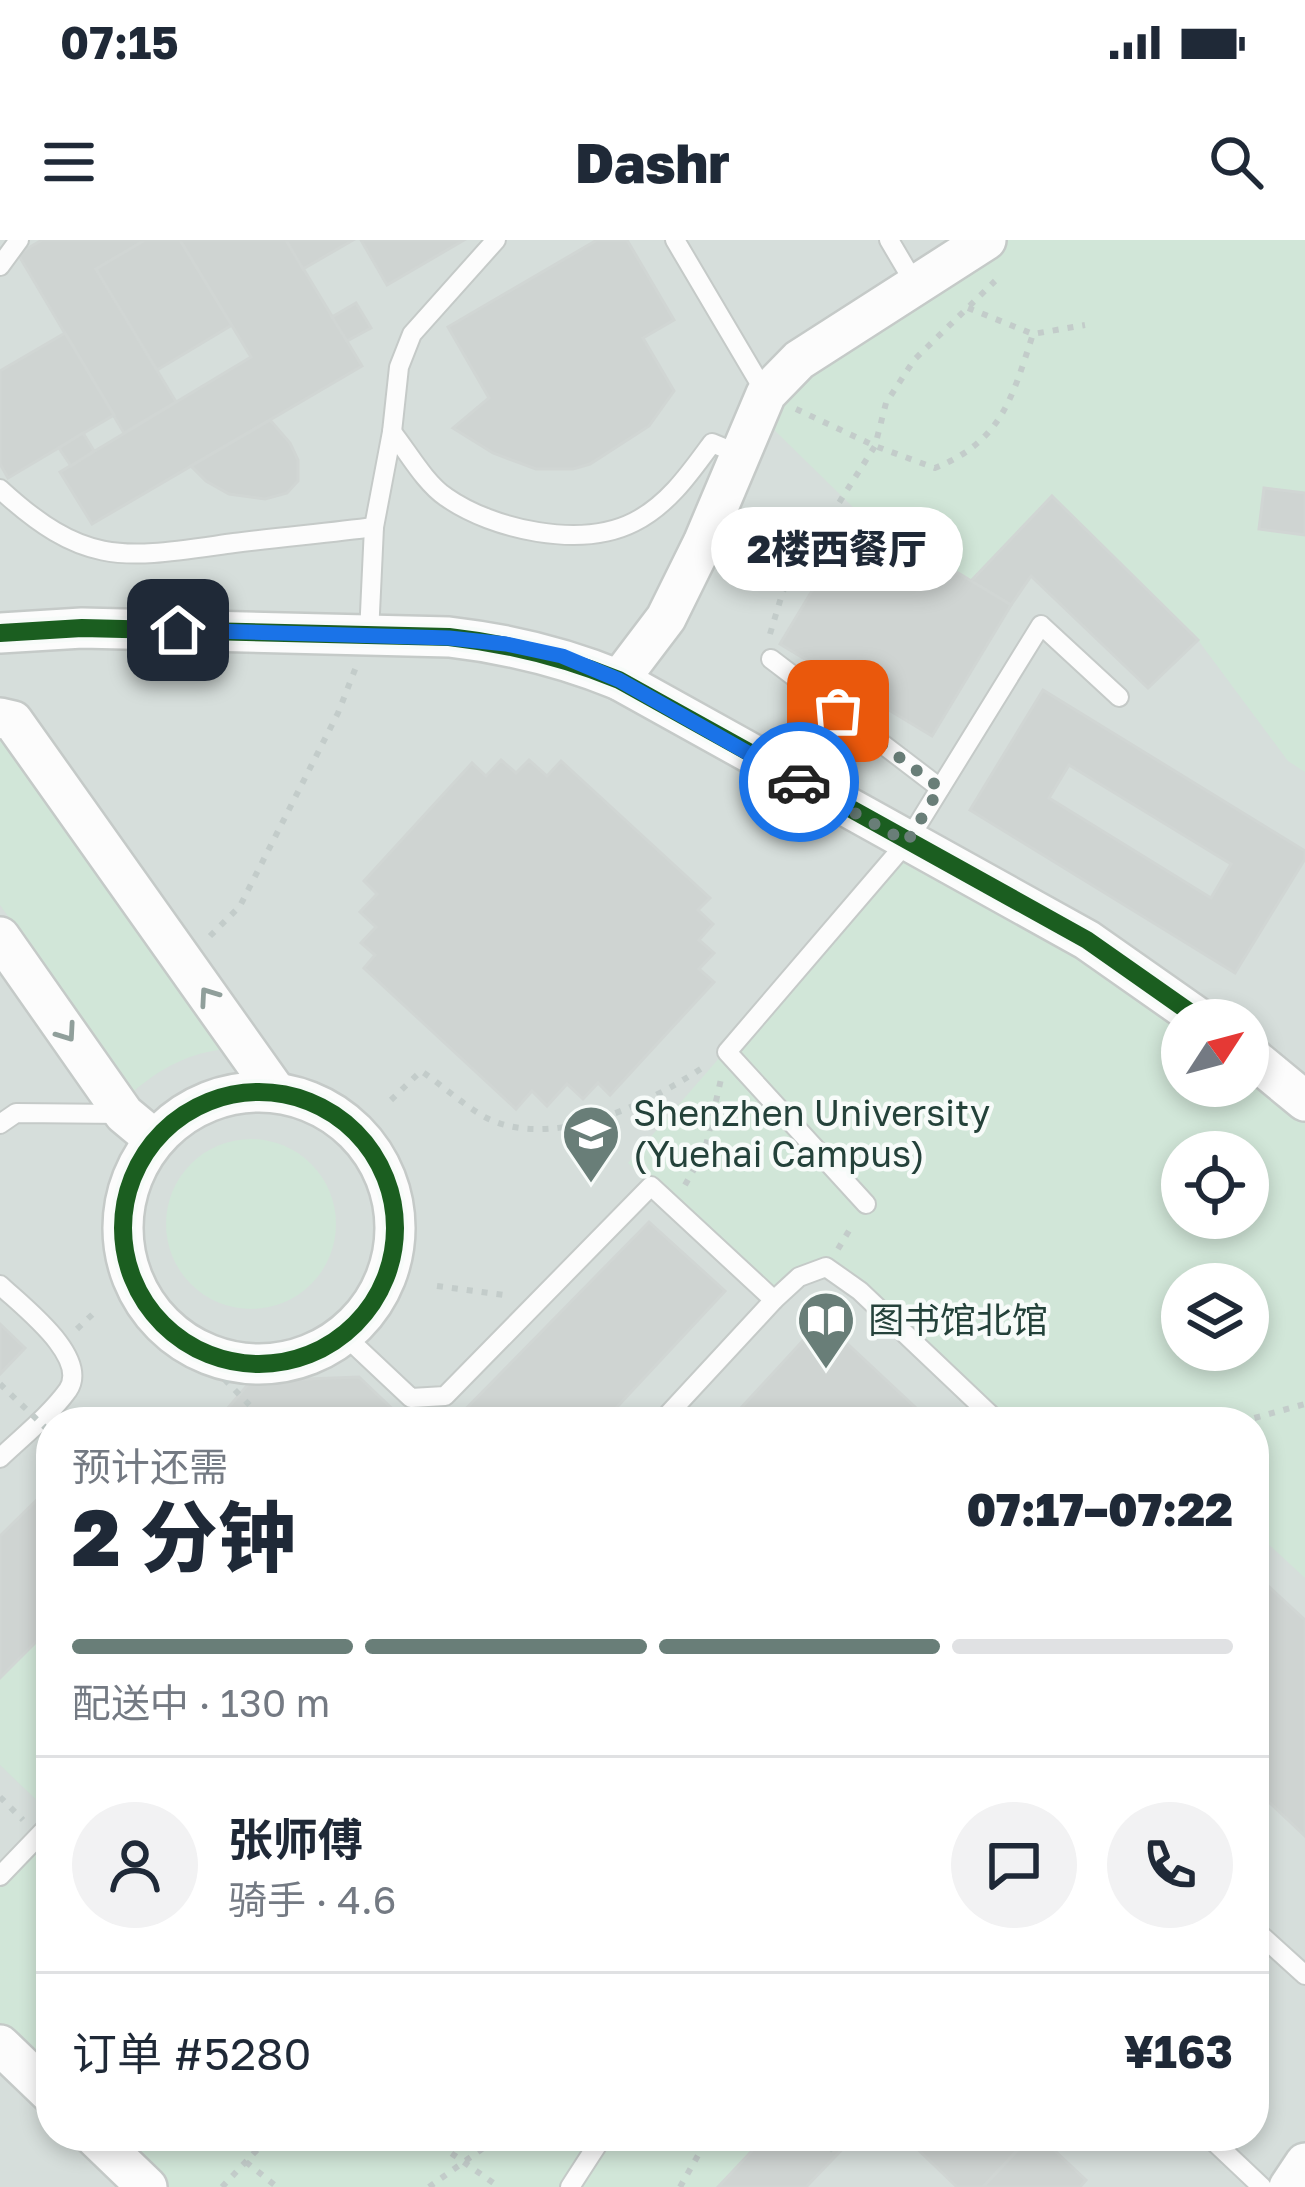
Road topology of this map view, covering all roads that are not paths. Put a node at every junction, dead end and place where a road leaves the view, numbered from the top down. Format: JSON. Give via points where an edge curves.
{"nodes":[{"id":1,"x":20,"y":240,"type":"edge"},
{"id":2,"x":496,"y":240,"type":"edge"},
{"id":3,"x":675,"y":240,"type":"edge"},
{"id":4,"x":890,"y":240,"type":"edge"},
{"id":5,"x":995,"y":256,"type":"edge"},
{"id":6,"x":0,"y":266,"type":"edge"},
{"id":7,"x":915,"y":284,"type":"junction"},
{"id":8,"x":766,"y":394,"type":"junction"},
{"id":9,"x":392,"y":432,"type":"junction"},
{"id":10,"x":741,"y":455,"type":"junction"},
{"id":11,"x":0,"y":489,"type":"edge"},
{"id":12,"x":374,"y":527,"type":"junction"},
{"id":13,"x":0,"y":633,"type":"edge"},
{"id":14,"x":369,"y":634,"type":"junction"},
{"id":15,"x":770,"y":659,"type":"road end"},
{"id":16,"x":619,"y":680,"type":"junction"},
{"id":17,"x":1119,"y":698,"type":"dead end"},
{"id":18,"x":0,"y":718,"type":"edge"},
{"id":19,"x":940,"y":788,"type":"junction"},
{"id":20,"x":907,"y":842,"type":"junction"},
{"id":21,"x":0,"y":937,"type":"edge"},
{"id":22,"x":1171,"y":999,"type":"edge"},
{"id":23,"x":1269,"y":1071,"type":"edge"},
{"id":24,"x":276,"y":1092,"type":"junction"},
{"id":25,"x":1305,"y":1100,"type":"edge"},
{"id":26,"x":0,"y":1124,"type":"edge"},
{"id":27,"x":139,"y":1126,"type":"junction"},
{"id":28,"x":866,"y":1204,"type":"road end"},
{"id":29,"x":0,"y":1285,"type":"edge"},
{"id":30,"x":774,"y":1300,"type":"junction"},
{"id":31,"x":344,"y":1336,"type":"junction"},
{"id":32,"x":57,"y":1407,"type":"edge"},
{"id":33,"x":675,"y":1407,"type":"edge"},
{"id":34,"x":982,"y":1407,"type":"edge"},
{"id":35,"x":36,"y":1433,"type":"edge"},
{"id":36,"x":0,"y":1458,"type":"edge"},
{"id":37,"x":36,"y":1839,"type":"edge"},
{"id":38,"x":0,"y":1876,"type":"edge"},
{"id":39,"x":1269,"y":1946,"type":"edge"},
{"id":40,"x":1305,"y":1975,"type":"edge"},
{"id":41,"x":0,"y":2044,"type":"edge"},
{"id":42,"x":36,"y":2079,"type":"edge"},
{"id":43,"x":110,"y":2151,"type":"edge"},
{"id":44,"x":593,"y":2151,"type":"edge"},
{"id":45,"x":1224,"y":2151,"type":"edge"},
{"id":46,"x":1305,"y":2163,"type":"edge"},
{"id":47,"x":147,"y":2187,"type":"edge"},
{"id":48,"x":570,"y":2187,"type":"edge"},
{"id":49,"x":1262,"y":2187,"type":"edge"},
{"id":50,"x":1288,"y":2187,"type":"edge"}],
"edges":[{"from":1,"to":6,"type":"lane"},
{"from":2,"to":9,"type":"lane","via":[[412,334],[399,367]]},
{"from":3,"to":8,"type":"lane"},
{"from":4,"to":7,"type":"lane"},
{"from":5,"to":7,"type":"street"},
{"from":7,"to":8,"type":"street","via":[[800,360]]},
{"from":8,"to":10,"type":"street"},
{"from":9,"to":10,"type":"lane","via":[[443,496],[539,533],[632,524],[675,492],[712,443]]},
{"from":9,"to":12,"type":"lane"},
{"from":10,"to":16,"type":"street","via":[[666,618]]},
{"from":11,"to":12,"type":"lane","via":[[38,523],[100,551],[150,556]]},
{"from":12,"to":14,"type":"lane"},
{"from":13,"to":14,"type":"street"},
{"from":14,"to":16,"type":"street","via":[[506,644]]},
{"from":15,"to":19,"type":"lane"},
{"from":16,"to":20,"type":"street"},
{"from":17,"to":19,"type":"lane","via":[[1041,626]]},
{"from":24,"to":18,"type":"street","one_way":true,"via":[[13,722]]},
{"from":19,"to":20,"type":"lane"},
{"from":20,"to":22,"type":"street","via":[[1087,940]]},
{"from":20,"to":28,"type":"lane","via":[[727,1052]]},
{"from":21,"to":27,"type":"street","one_way":true},
{"from":23,"to":25,"type":"street"},
{"from":24,"to":27,"type":"street","via":[[239,1092],[173,1121]]},
{"from":24,"to":31,"type":"street","via":[[333,1113],[358,1133],[389,1186],[396,1218],[389,1270],[380,1294]]},
{"from":26,"to":27,"type":"lane","via":[[16,1113]]},
{"from":27,"to":31,"type":"street","via":[[125,1253],[147,1306],[167,1329],[222,1360],[254,1365],[316,1353]]},
{"from":29,"to":32,"type":"lane","via":[[61,1343],[73,1367]]},
{"from":30,"to":31,"type":"lane","via":[[651,1186],[445,1396],[411,1398]]},
{"from":30,"to":33,"type":"lane"},
{"from":30,"to":34,"type":"lane","via":[[800,1276],[826,1267]]},
{"from":35,"to":36,"type":"lane"},
{"from":37,"to":38,"type":"lane"},
{"from":39,"to":40,"type":"lane"},
{"from":41,"to":42,"type":"street"},
{"from":43,"to":47,"type":"street"},
{"from":44,"to":48,"type":"lane"},
{"from":45,"to":49,"type":"lane"},
{"from":46,"to":50,"type":"street"}]}
